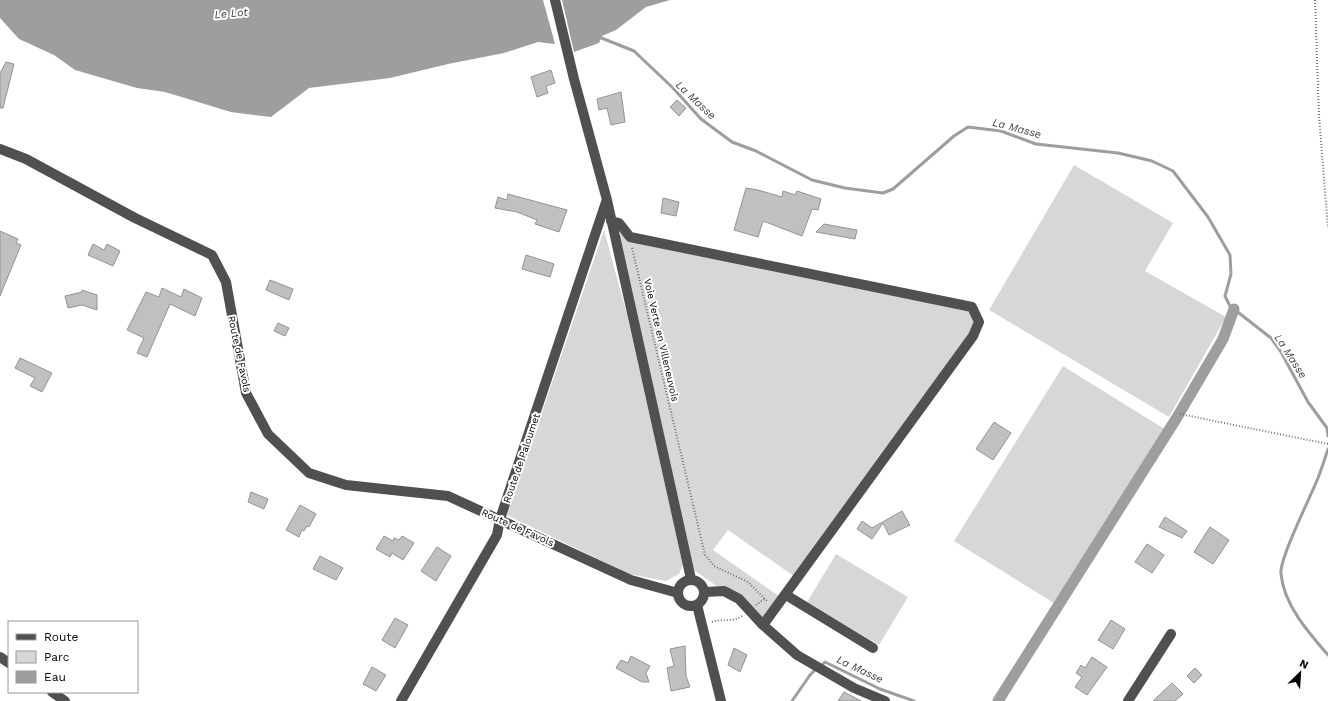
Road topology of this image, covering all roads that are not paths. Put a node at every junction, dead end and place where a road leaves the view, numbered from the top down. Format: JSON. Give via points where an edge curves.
{"nodes":[{"id":1,"x":555,"y":0,"type":"edge"},
{"id":2,"x":0,"y":149,"type":"edge"},
{"id":3,"x":607,"y":200,"type":"junction"},
{"id":4,"x":611,"y":221,"type":"junction"},
{"id":5,"x":500,"y":519,"type":"junction"},
{"id":6,"x":691,"y":579,"type":"junction"},
{"id":7,"x":705,"y":592,"type":"junction"},
{"id":8,"x":678,"y":593,"type":"junction"},
{"id":9,"x":786,"y":596,"type":"junction"},
{"id":10,"x":697,"y":605,"type":"junction"},
{"id":11,"x":763,"y":626,"type":"junction"},
{"id":12,"x":1170,"y":634,"type":"dead end"},
{"id":13,"x":873,"y":648,"type":"dead end"},
{"id":14,"x":53,"y":693,"type":"edge"},
{"id":15,"x":65,"y":701,"type":"edge"},
{"id":16,"x":401,"y":701,"type":"edge"},
{"id":17,"x":721,"y":701,"type":"edge"},
{"id":18,"x":885,"y":701,"type":"edge"},
{"id":19,"x":1128,"y":701,"type":"edge"}],
"edges":[{"from":1,"to":3,"type":"street"},
{"from":2,"to":5,"type":"street","name":"Route de Favols","via":[[26,159],[135,218],[212,255],[226,282],[246,393],[268,434],[309,473],[346,484],[448,496]]},
{"from":3,"to":4,"type":"street"},
{"from":3,"to":5,"type":"street","name":"Route de Paloumet"},
{"from":4,"to":6,"type":"street"},
{"from":4,"to":9,"type":"street","via":[[619,223],[630,237],[972,307],[979,322],[973,336]]},
{"from":5,"to":8,"type":"street","name":"Route de Favols","via":[[631,580]]},
{"from":5,"to":16,"type":"street","name":"Route de Paloumet","via":[[497,535]]},
{"from":6,"to":7,"type":"street","via":[[702,584]]},
{"from":6,"to":8,"type":"street","via":[[680,585]]},
{"from":7,"to":10,"type":"street","via":[[703,600]]},
{"from":7,"to":11,"type":"street","via":[[724,591],[739,599]]},
{"from":8,"to":10,"type":"street","via":[[684,604]]},
{"from":9,"to":11,"type":"street"},
{"from":9,"to":13,"type":"street"},
{"from":10,"to":17,"type":"street"},
{"from":11,"to":18,"type":"street","via":[[797,655],[854,688]]},
{"from":12,"to":19,"type":"street"},
{"from":14,"to":15,"type":"street"}]}
